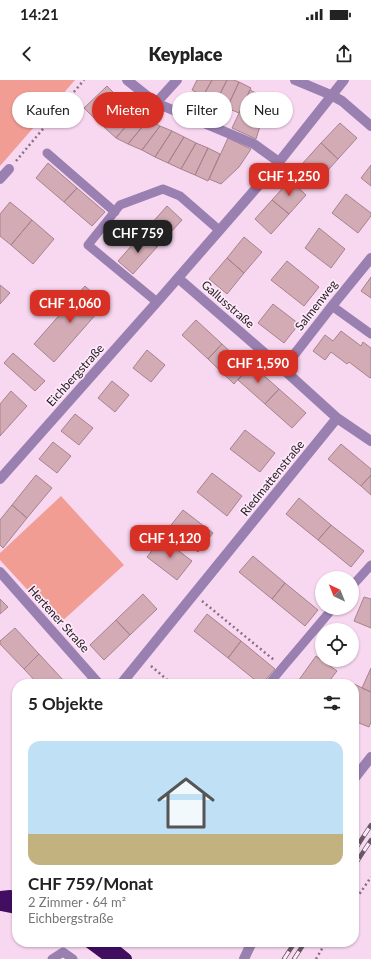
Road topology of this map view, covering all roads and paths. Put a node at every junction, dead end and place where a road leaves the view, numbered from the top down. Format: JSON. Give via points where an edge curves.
{"nodes":[{"id":1,"x":84,"y":80,"type":"edge"},
{"id":2,"x":127,"y":80,"type":"edge"},
{"id":3,"x":177,"y":80,"type":"edge"},
{"id":4,"x":295,"y":80,"type":"edge"},
{"id":5,"x":344,"y":80,"type":"edge"},
{"id":6,"x":142,"y":92,"type":"edge"},
{"id":7,"x":164,"y":94,"type":"edge"},
{"id":8,"x":332,"y":95,"type":"junction"},
{"id":9,"x":164,"y":106,"type":"edge"},
{"id":10,"x":371,"y":126,"type":"edge"},
{"id":11,"x":47,"y":153,"type":"dead end"},
{"id":12,"x":279,"y":162,"type":"junction"},
{"id":13,"x":10,"y":169,"type":"joint"},
{"id":14,"x":0,"y":179,"type":"edge"},
{"id":15,"x":115,"y":212,"type":"junction"},
{"id":16,"x":219,"y":230,"type":"junction"},
{"id":17,"x":371,"y":258,"type":"edge"},
{"id":18,"x":178,"y":278,"type":"junction"},
{"id":19,"x":157,"y":302,"type":"junction"},
{"id":20,"x":332,"y":306,"type":"junction"},
{"id":21,"x":371,"y":334,"type":"edge"},
{"id":22,"x":283,"y":369,"type":"junction"},
{"id":23,"x":337,"y":418,"type":"junction"},
{"id":24,"x":371,"y":441,"type":"edge"},
{"id":25,"x":0,"y":478,"type":"edge"},
{"id":26,"x":371,"y":565,"type":"edge"},
{"id":27,"x":0,"y":572,"type":"edge"},
{"id":28,"x":359,"y":578,"type":"edge"},
{"id":29,"x":194,"y":594,"type":"junction"},
{"id":30,"x":327,"y":615,"type":"edge"},
{"id":31,"x":142,"y":658,"type":"junction"},
{"id":32,"x":282,"y":666,"type":"junction"},
{"id":33,"x":95,"y":679,"type":"edge"},
{"id":34,"x":125,"y":679,"type":"edge"},
{"id":35,"x":166,"y":679,"type":"edge"},
{"id":36,"x":273,"y":679,"type":"edge"},
{"id":37,"x":371,"y":757,"type":"edge"},
{"id":38,"x":359,"y":773,"type":"edge"},
{"id":39,"x":371,"y":877,"type":"edge"},
{"id":40,"x":359,"y":895,"type":"edge"},
{"id":41,"x":0,"y":897,"type":"edge"},
{"id":42,"x":12,"y":897,"type":"edge"},
{"id":43,"x":0,"y":905,"type":"edge"},
{"id":44,"x":12,"y":907,"type":"edge"},
{"id":45,"x":96,"y":947,"type":"edge"},
{"id":46,"x":111,"y":947,"type":"edge"},
{"id":47,"x":250,"y":947,"type":"edge"},
{"id":48,"x":323,"y":947,"type":"edge"},
{"id":49,"x":52,"y":959,"type":"edge"},
{"id":50,"x":73,"y":959,"type":"edge"},
{"id":51,"x":112,"y":959,"type":"edge"},
{"id":52,"x":126,"y":959,"type":"edge"},
{"id":53,"x":244,"y":959,"type":"edge"},
{"id":54,"x":316,"y":959,"type":"edge"}],
"edges":[{"from":1,"to":13,"type":"path"},
{"from":2,"to":6,"type":"street"},
{"from":3,"to":7,"type":"street"},
{"from":4,"to":8,"type":"street"},
{"from":5,"to":8,"type":"street","name":"Eichbergstraße"},
{"from":8,"to":10,"type":"street"},
{"from":8,"to":12,"type":"street","name":"Eichbergstraße"},
{"from":9,"to":12,"type":"street","via":[[254,144]]},
{"from":11,"to":15,"type":"lane"},
{"from":12,"to":16,"type":"street","name":"Eichbergstraße"},
{"from":13,"to":14,"type":"street"},
{"from":15,"to":16,"type":"lane","via":[[120,205],[163,189],[180,196]]},
{"from":15,"to":19,"type":"lane","via":[[88,245]]},
{"from":16,"to":18,"type":"street","name":"Eichbergstraße"},
{"from":17,"to":20,"type":"street","name":"Salmenweg"},
{"from":18,"to":19,"type":"street","name":"Eichbergstraße"},
{"from":18,"to":22,"type":"street","name":"Gallusstraße"},
{"from":19,"to":25,"type":"street","name":"Eichbergstraße"},
{"from":20,"to":21,"type":"lane"},
{"from":20,"to":22,"type":"street","name":"Salmenweg"},
{"from":22,"to":23,"type":"street","name":"Gallusstraße"},
{"from":23,"to":24,"type":"street","name":"Gallusstraße"},
{"from":23,"to":29,"type":"street","name":"Riedmattenstraße"},
{"from":26,"to":28,"type":"lane"},
{"from":27,"to":33,"type":"street","name":"Hertener Straße"},
{"from":29,"to":31,"type":"street","name":"Riedmattenstraße"},
{"from":29,"to":32,"type":"path"},
{"from":30,"to":32,"type":"lane"},
{"from":31,"to":34,"type":"street","name":"Riedmattenstraße"},
{"from":31,"to":35,"type":"path"},
{"from":32,"to":36,"type":"lane"},
{"from":37,"to":38,"type":"street"},
{"from":39,"to":40,"type":"path"},
{"from":41,"to":42,"type":"highway"},
{"from":43,"to":44,"type":"highway"},
{"from":45,"to":51,"type":"highway"},
{"from":46,"to":52,"type":"highway"},
{"from":47,"to":53,"type":"street"},
{"from":48,"to":54,"type":"path"},
{"from":49,"to":50,"type":"lane","via":[[63,952]]}]}
